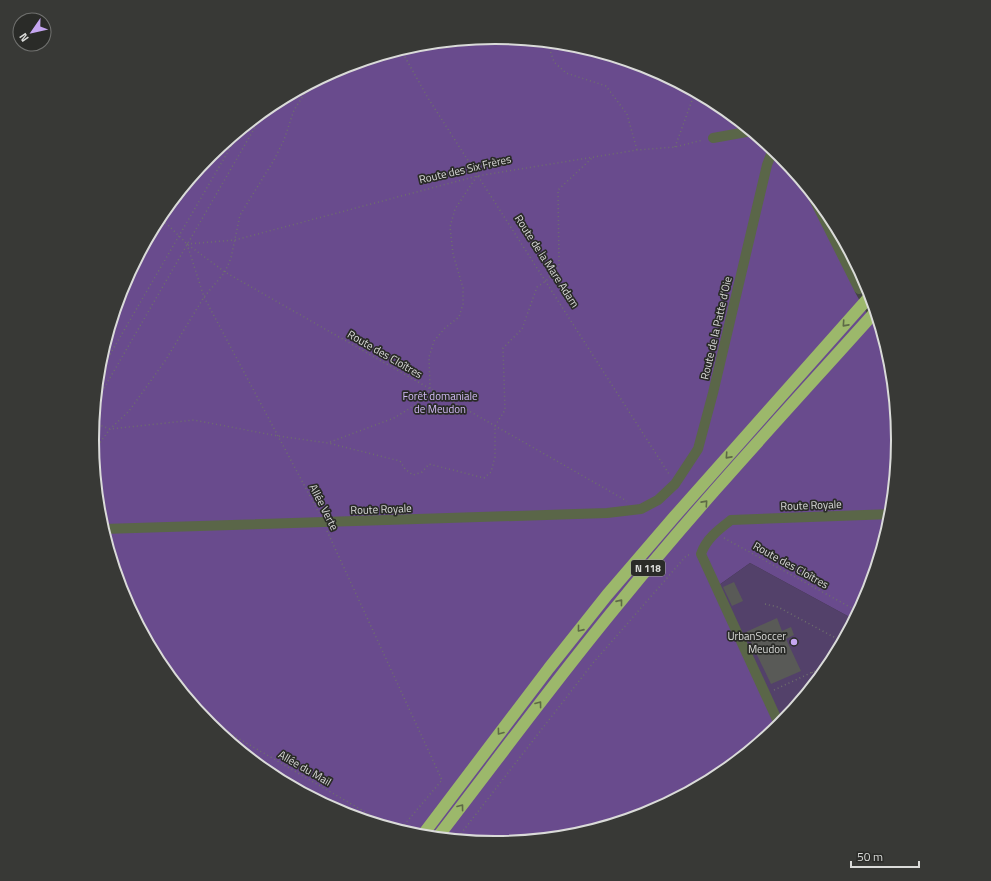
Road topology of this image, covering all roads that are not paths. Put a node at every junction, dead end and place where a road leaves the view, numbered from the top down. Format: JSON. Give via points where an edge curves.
{"nodes":[{"id":1,"x":746,"y":133,"type":"edge"},
{"id":2,"x":713,"y":138,"type":"road end"},
{"id":3,"x":771,"y":155,"type":"edge"},
{"id":4,"x":823,"y":218,"type":"edge"},
{"id":5,"x":859,"y":289,"type":"tunnel mouth"},
{"id":6,"x":866,"y":300,"type":"edge"},
{"id":7,"x":872,"y":316,"type":"edge"},
{"id":8,"x":658,"y":500,"type":"joint"},
{"id":9,"x":885,"y":514,"type":"edge"},
{"id":10,"x":110,"y":529,"type":"edge"},
{"id":11,"x":777,"y":720,"type":"edge"},
{"id":12,"x":426,"y":831,"type":"edge"},
{"id":13,"x":441,"y":833,"type":"edge"}],
"edges":[{"from":1,"to":2,"type":"street"},
{"from":3,"to":8,"type":"street","name":"Route de la Patte d'Oie","via":[[698,449],[675,484]]},
{"from":4,"to":5,"type":"street"},
{"from":6,"to":12,"type":"highway","number":"N 118","one_way":true,"via":[[607,595]]},
{"from":13,"to":7,"type":"highway","number":"N 118","one_way":true,"via":[[620,601]]},
{"from":8,"to":10,"type":"street","name":"Route Royale","via":[[641,509],[607,513]]},
{"from":9,"to":11,"type":"street","name":"Route Royale","via":[[730,520],[704,546],[701,554]]}]}
